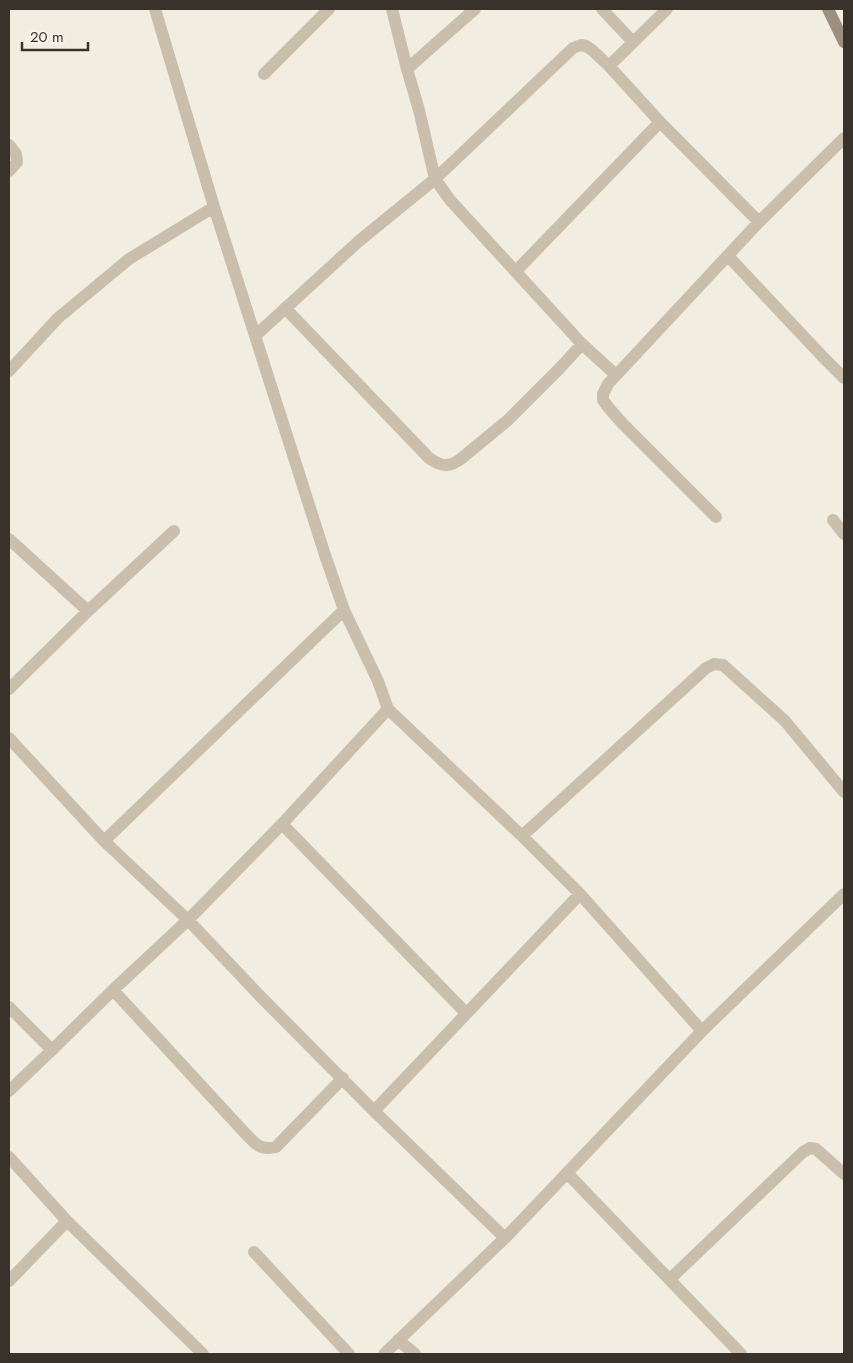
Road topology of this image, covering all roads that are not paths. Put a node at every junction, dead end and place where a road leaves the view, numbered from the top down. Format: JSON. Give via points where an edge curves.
{"nodes":[{"id":1,"x":155,"y":9,"type":"edge"},
{"id":2,"x":329,"y":9,"type":"edge"},
{"id":3,"x":392,"y":9,"type":"edge"},
{"id":4,"x":475,"y":9,"type":"edge"},
{"id":5,"x":602,"y":9,"type":"edge"},
{"id":6,"x":667,"y":9,"type":"edge"},
{"id":7,"x":828,"y":9,"type":"edge"},
{"id":8,"x":633,"y":42,"type":"junction"},
{"id":9,"x":844,"y":42,"type":"edge"},
{"id":10,"x":608,"y":66,"type":"junction"},
{"id":11,"x":407,"y":69,"type":"junction"},
{"id":12,"x":264,"y":74,"type":"dead end"},
{"id":13,"x":660,"y":122,"type":"junction"},
{"id":14,"x":844,"y":138,"type":"edge"},
{"id":15,"x":9,"y":145,"type":"edge"},
{"id":16,"x":9,"y":171,"type":"edge"},
{"id":17,"x":435,"y":179,"type":"junction"},
{"id":18,"x":214,"y":207,"type":"junction"},
{"id":19,"x":759,"y":222,"type":"junction"},
{"id":20,"x":728,"y":256,"type":"junction"},
{"id":21,"x":516,"y":271,"type":"junction"},
{"id":22,"x":285,"y":308,"type":"junction"},
{"id":23,"x":255,"y":336,"type":"junction"},
{"id":24,"x":582,"y":344,"type":"junction"},
{"id":25,"x":9,"y":371,"type":"edge"},
{"id":26,"x":616,"y":376,"type":"junction"},
{"id":27,"x":844,"y":378,"type":"edge"},
{"id":28,"x":716,"y":517,"type":"dead end"},
{"id":29,"x":833,"y":520,"type":"dead end"},
{"id":30,"x":174,"y":531,"type":"dead end"},
{"id":31,"x":844,"y":534,"type":"edge"},
{"id":32,"x":9,"y":539,"type":"edge"},
{"id":33,"x":344,"y":610,"type":"junction"},
{"id":34,"x":88,"y":611,"type":"junction"},
{"id":35,"x":9,"y":689,"type":"edge"},
{"id":36,"x":388,"y":709,"type":"junction"},
{"id":37,"x":9,"y":738,"type":"edge"},
{"id":38,"x":844,"y":792,"type":"edge"},
{"id":39,"x":282,"y":824,"type":"junction"},
{"id":40,"x":522,"y":836,"type":"junction"},
{"id":41,"x":104,"y":841,"type":"junction"},
{"id":42,"x":580,"y":894,"type":"junction"},
{"id":43,"x":844,"y":894,"type":"edge"},
{"id":44,"x":188,"y":920,"type":"junction"},
{"id":45,"x":113,"y":990,"type":"junction"},
{"id":46,"x":9,"y":1007,"type":"edge"},
{"id":47,"x":466,"y":1013,"type":"junction"},
{"id":48,"x":702,"y":1032,"type":"junction"},
{"id":49,"x":52,"y":1050,"type":"junction"},
{"id":50,"x":342,"y":1078,"type":"junction"},
{"id":51,"x":9,"y":1090,"type":"edge"},
{"id":52,"x":374,"y":1111,"type":"junction"},
{"id":53,"x":9,"y":1158,"type":"edge"},
{"id":54,"x":567,"y":1173,"type":"junction"},
{"id":55,"x":844,"y":1174,"type":"edge"},
{"id":56,"x":67,"y":1221,"type":"junction"},
{"id":57,"x":505,"y":1238,"type":"junction"},
{"id":58,"x":254,"y":1252,"type":"dead end"},
{"id":59,"x":670,"y":1279,"type":"junction"},
{"id":60,"x":9,"y":1282,"type":"edge"},
{"id":61,"x":398,"y":1340,"type":"junction"},
{"id":62,"x":203,"y":1354,"type":"edge"},
{"id":63,"x":349,"y":1354,"type":"edge"},
{"id":64,"x":384,"y":1354,"type":"edge"},
{"id":65,"x":415,"y":1354,"type":"edge"},
{"id":66,"x":741,"y":1354,"type":"edge"}],
"edges":[{"from":1,"to":18,"type":"street"},
{"from":2,"to":12,"type":"street"},
{"from":3,"to":11,"type":"street"},
{"from":4,"to":11,"type":"street"},
{"from":5,"to":8,"type":"street"},
{"from":6,"to":8,"type":"street"},
{"from":7,"to":9,"type":"street"},
{"from":8,"to":10,"type":"street"},
{"from":10,"to":13,"type":"street"},
{"from":10,"to":17,"type":"street","via":[[586,46],[573,48]]},
{"from":11,"to":17,"type":"street"},
{"from":13,"to":19,"type":"street"},
{"from":13,"to":21,"type":"street"},
{"from":14,"to":19,"type":"street"},
{"from":15,"to":16,"type":"street","via":[[16,154],[17,162]]},
{"from":17,"to":21,"type":"street","via":[[450,200]]},
{"from":17,"to":22,"type":"street","via":[[359,241]]},
{"from":18,"to":23,"type":"street"},
{"from":18,"to":25,"type":"street","via":[[129,259],[58,318]]},
{"from":19,"to":20,"type":"street"},
{"from":20,"to":26,"type":"street"},
{"from":20,"to":27,"type":"street"},
{"from":21,"to":24,"type":"street"},
{"from":22,"to":23,"type":"street"},
{"from":22,"to":24,"type":"street","via":[[428,458],[445,466],[454,464],[508,420]]},
{"from":23,"to":33,"type":"street"},
{"from":24,"to":26,"type":"street"},
{"from":26,"to":28,"type":"street","via":[[608,384],[603,400]]},
{"from":29,"to":31,"type":"street"},
{"from":30,"to":34,"type":"street"},
{"from":32,"to":34,"type":"street"},
{"from":33,"to":36,"type":"street"},
{"from":33,"to":41,"type":"street"},
{"from":34,"to":35,"type":"street"},
{"from":36,"to":39,"type":"street"},
{"from":36,"to":40,"type":"street"},
{"from":37,"to":41,"type":"street"},
{"from":38,"to":40,"type":"street","via":[[785,721],[723,665],[714,664]]},
{"from":39,"to":44,"type":"street"},
{"from":39,"to":47,"type":"street"},
{"from":40,"to":42,"type":"street"},
{"from":41,"to":44,"type":"street"},
{"from":42,"to":47,"type":"street"},
{"from":42,"to":48,"type":"street"},
{"from":43,"to":48,"type":"street"},
{"from":44,"to":45,"type":"street"},
{"from":44,"to":50,"type":"street"},
{"from":45,"to":49,"type":"street"},
{"from":45,"to":50,"type":"street","via":[[244,1132],[267,1149],[276,1147]]},
{"from":46,"to":49,"type":"street"},
{"from":47,"to":52,"type":"street"},
{"from":48,"to":54,"type":"street"},
{"from":49,"to":51,"type":"street"},
{"from":50,"to":52,"type":"street"},
{"from":52,"to":57,"type":"street"},
{"from":53,"to":56,"type":"street"},
{"from":54,"to":57,"type":"street"},
{"from":54,"to":59,"type":"street"},
{"from":55,"to":59,"type":"street","via":[[816,1149],[802,1152]]},
{"from":56,"to":60,"type":"street"},
{"from":56,"to":62,"type":"street"},
{"from":57,"to":61,"type":"street"},
{"from":58,"to":63,"type":"street"},
{"from":59,"to":66,"type":"street"},
{"from":61,"to":64,"type":"street"},
{"from":61,"to":65,"type":"street"}]}
